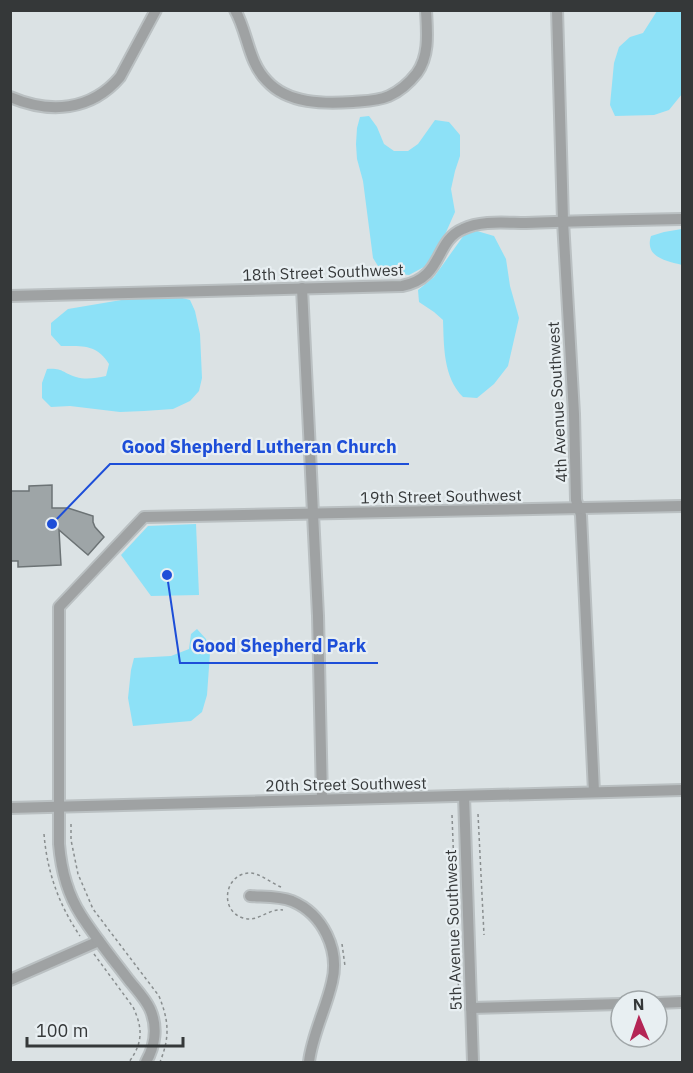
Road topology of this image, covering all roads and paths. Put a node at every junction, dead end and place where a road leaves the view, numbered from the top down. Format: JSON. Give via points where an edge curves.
{"nodes":[{"id":1,"x":156,"y":10,"type":"edge"},
{"id":2,"x":235,"y":10,"type":"edge"},
{"id":3,"x":426,"y":10,"type":"edge"},
{"id":4,"x":557,"y":10,"type":"edge"},
{"id":5,"x":10,"y":97,"type":"edge"},
{"id":6,"x":682,"y":219,"type":"edge"},
{"id":7,"x":563,"y":221,"type":"junction"},
{"id":8,"x":302,"y":288,"type":"junction"},
{"id":9,"x":10,"y":296,"type":"edge"},
{"id":10,"x":682,"y":506,"type":"edge"},
{"id":11,"x":579,"y":508,"type":"junction"},
{"id":12,"x":312,"y":513,"type":"junction"},
{"id":13,"x":682,"y":790,"type":"edge"},
{"id":14,"x":594,"y":792,"type":"junction"},
{"id":15,"x":464,"y":796,"type":"junction"},
{"id":16,"x":322,"y":799,"type":"junction"},
{"id":17,"x":60,"y":805,"type":"junction"},
{"id":18,"x":10,"y":807,"type":"edge"},
{"id":19,"x":478,"y":814,"type":"dead end"},
{"id":20,"x":452,"y":815,"type":"dead end"},
{"id":21,"x":71,"y":824,"type":"dead end"},
{"id":22,"x":280,"y":887,"type":"dead end"},
{"id":23,"x":250,"y":896,"type":"dead end"},
{"id":24,"x":285,"y":910,"type":"dead end"},
{"id":25,"x":484,"y":935,"type":"dead end"},
{"id":26,"x":341,"y":939,"type":"dead end"},
{"id":27,"x":99,"y":941,"type":"junction"},
{"id":28,"x":94,"y":955,"type":"dead end"},
{"id":29,"x":345,"y":972,"type":"dead end"},
{"id":30,"x":10,"y":980,"type":"edge"},
{"id":31,"x":460,"y":1004,"type":"dead end"},
{"id":32,"x":609,"y":1004,"type":"edge"},
{"id":33,"x":471,"y":1008,"type":"junction"},
{"id":34,"x":129,"y":1062,"type":"edge"},
{"id":35,"x":146,"y":1062,"type":"edge"},
{"id":36,"x":160,"y":1062,"type":"edge"},
{"id":37,"x":309,"y":1062,"type":"edge"},
{"id":38,"x":473,"y":1062,"type":"edge"}],
"edges":[{"from":1,"to":5,"type":"street","via":[[120,77],[97,98],[78,105],[46,108]]},
{"from":2,"to":3,"type":"street","via":[[252,57],[267,81],[281,92],[321,103],[372,100],[402,88],[416,74],[426,52]]},
{"from":4,"to":7,"type":"street","name":"4th Avenue Southwest"},
{"from":6,"to":7,"type":"street","name":"18th Street Southwest"},
{"from":7,"to":8,"type":"street","name":"18th Street Southwest","via":[[484,224],[461,229],[426,275],[412,284]]},
{"from":7,"to":11,"type":"street","name":"4th Avenue Southwest"},
{"from":8,"to":9,"type":"street","name":"18th Street Southwest"},
{"from":8,"to":12,"type":"street"},
{"from":10,"to":11,"type":"street","name":"19th Street Southwest"},
{"from":11,"to":12,"type":"street","name":"19th Street Southwest"},
{"from":11,"to":14,"type":"street","name":"4th Avenue Southwest"},
{"from":12,"to":16,"type":"street"},
{"from":12,"to":17,"type":"street","name":"19th Street Southwest","via":[[144,517],[59,607]]},
{"from":13,"to":14,"type":"street","name":"20th Street Southwest"},
{"from":14,"to":15,"type":"street","name":"20th Street Southwest"},
{"from":15,"to":16,"type":"street","name":"20th Street Southwest"},
{"from":15,"to":33,"type":"street","name":"5th Avenue Southwest"},
{"from":16,"to":17,"type":"street","name":"20th Street Southwest"},
{"from":17,"to":18,"type":"street","name":"20th Street Southwest"},
{"from":17,"to":27,"type":"street","name":"19th Street Southwest","via":[[59,844],[69,891]]},
{"from":19,"to":25,"type":"path"},
{"from":20,"to":31,"type":"path"},
{"from":21,"to":36,"type":"path","via":[[78,874],[93,909],[159,996],[168,1034]]},
{"from":22,"to":24,"type":"path","via":[[256,874],[243,874],[230,883],[228,904],[236,915],[248,919]]},
{"from":23,"to":37,"type":"street","via":[[278,898],[298,905],[318,921],[331,943],[333,976]]},
{"from":26,"to":29,"type":"path"},
{"from":27,"to":30,"type":"street"},
{"from":27,"to":35,"type":"street","name":"19th Street Southwest","via":[[150,1009],[154,1039]]},
{"from":28,"to":34,"type":"path","via":[[138,1016],[140,1041]]},
{"from":32,"to":33,"type":"street"},
{"from":33,"to":38,"type":"street","name":"5th Avenue Southwest"}]}
